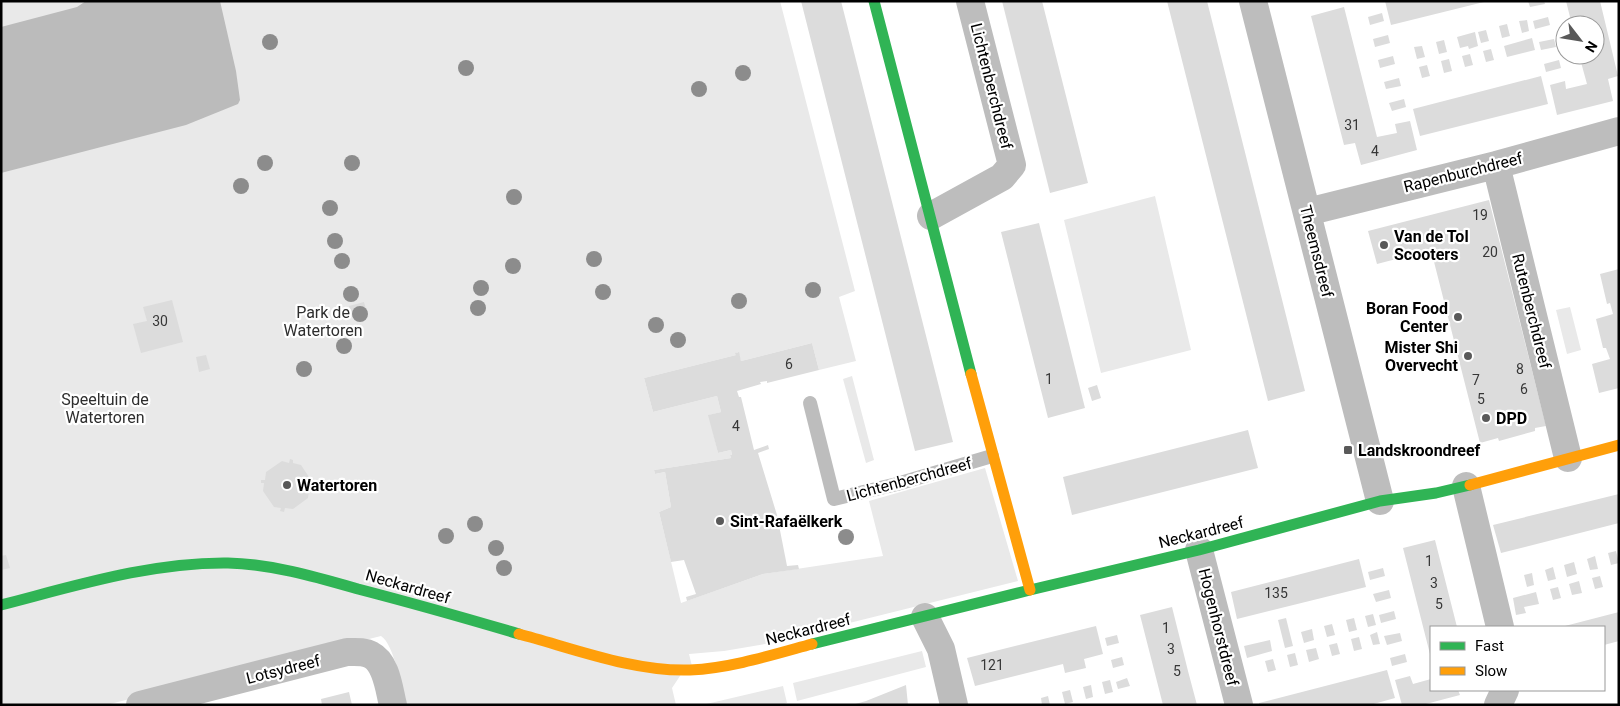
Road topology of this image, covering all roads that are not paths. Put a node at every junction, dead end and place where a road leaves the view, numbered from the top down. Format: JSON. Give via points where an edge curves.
{"nodes":[{"id":1,"x":874,"y":1,"type":"edge"},
{"id":2,"x":970,"y":1,"type":"edge"},
{"id":3,"x":1252,"y":1,"type":"edge"},
{"id":4,"x":1619,"y":132,"type":"edge"},
{"id":5,"x":1496,"y":164,"type":"junction"},
{"id":6,"x":1307,"y":212,"type":"junction"},
{"id":7,"x":931,"y":216,"type":"junction"},
{"id":8,"x":810,"y":403,"type":"dead end"},
{"id":9,"x":1619,"y":445,"type":"edge"},
{"id":10,"x":992,"y":456,"type":"junction"},
{"id":11,"x":1568,"y":458,"type":"junction"},
{"id":12,"x":1466,"y":486,"type":"junction"},
{"id":13,"x":1380,"y":502,"type":"junction"},
{"id":14,"x":1199,"y":550,"type":"junction"},
{"id":15,"x":1030,"y":590,"type":"junction"},
{"id":16,"x":1,"y":605,"type":"edge"},
{"id":17,"x":925,"y":617,"type":"junction"},
{"id":18,"x":1500,"y":626,"type":"edge"},
{"id":19,"x":1505,"y":691,"type":"edge"},
{"id":20,"x":140,"y":705,"type":"edge"},
{"id":21,"x":393,"y":705,"type":"edge"},
{"id":22,"x":954,"y":705,"type":"edge"},
{"id":23,"x":1239,"y":705,"type":"edge"},
{"id":24,"x":1498,"y":705,"type":"edge"}],
"edges":[{"from":1,"to":7,"type":"street","name":"Lichtenberchdreef"},
{"from":2,"to":7,"type":"street","name":"Lichtenberchdreef","via":[[1012,165],[1002,177]]},
{"from":3,"to":6,"type":"street","name":"Theemsdreef"},
{"from":4,"to":5,"type":"street","name":"Rapenburchdreef"},
{"from":5,"to":6,"type":"street","name":"Rapenburchdreef"},
{"from":5,"to":11,"type":"street","name":"Rutenberchdreef"},
{"from":6,"to":13,"type":"street","name":"Theemsdreef"},
{"from":7,"to":10,"type":"street","name":"Lichtenberchdreef"},
{"from":8,"to":10,"type":"lane","name":"Lichtenberchdreef","via":[[834,499]]},
{"from":9,"to":11,"type":"street","name":"Neckardreef"},
{"from":10,"to":15,"type":"street","name":"Lichtenberchdreef"},
{"from":11,"to":12,"type":"street","name":"Neckardreef"},
{"from":12,"to":13,"type":"street","name":"Neckardreef"},
{"from":12,"to":18,"type":"street"},
{"from":13,"to":14,"type":"street","name":"Neckardreef"},
{"from":14,"to":15,"type":"street","name":"Neckardreef"},
{"from":14,"to":23,"type":"street","name":"Hogenhorstdreef"},
{"from":15,"to":17,"type":"street","name":"Neckardreef"},
{"from":16,"to":17,"type":"street","name":"Neckardreef","via":[[177,566],[221,563],[259,566],[324,579],[595,654],[645,666],[684,670],[726,666]]},
{"from":17,"to":22,"type":"street","via":[[941,649]]},
{"from":19,"to":24,"type":"street"},
{"from":20,"to":21,"type":"street","name":"Lotsydreef","via":[[348,652],[372,655],[380,663]]}]}
